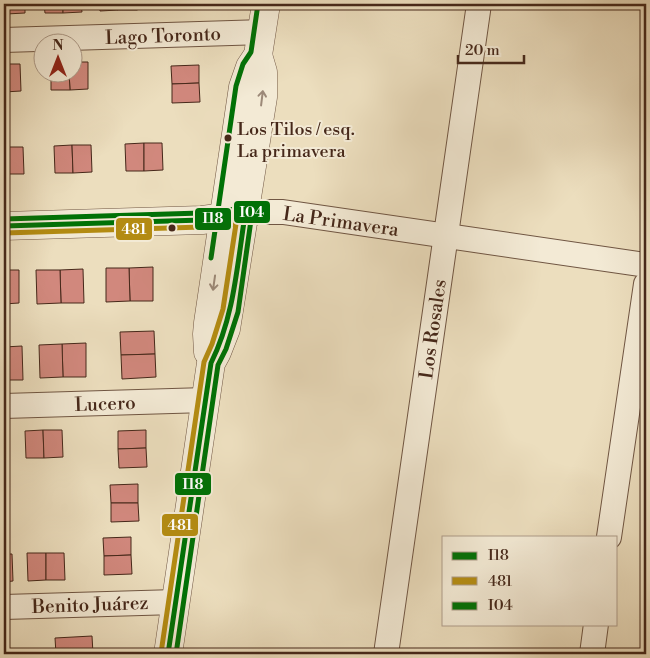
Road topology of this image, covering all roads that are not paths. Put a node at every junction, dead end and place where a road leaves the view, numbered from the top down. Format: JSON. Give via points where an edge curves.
{"nodes":[{"id":1,"x":266,"y":4,"type":"edge"},
{"id":2,"x":479,"y":4,"type":"edge"},
{"id":3,"x":4,"y":40,"type":"edge"},
{"id":4,"x":260,"y":43,"type":"junction"},
{"id":5,"x":234,"y":216,"type":"junction"},
{"id":6,"x":4,"y":226,"type":"edge"},
{"id":7,"x":446,"y":236,"type":"junction"},
{"id":8,"x":646,"y":265,"type":"edge"},
{"id":9,"x":646,"y":284,"type":"edge"},
{"id":10,"x":206,"y":400,"type":"junction"},
{"id":11,"x":4,"y":406,"type":"edge"},
{"id":12,"x":609,"y":536,"type":"edge"},
{"id":13,"x":176,"y":602,"type":"junction"},
{"id":14,"x":4,"y":607,"type":"edge"},
{"id":15,"x":596,"y":626,"type":"edge"},
{"id":16,"x":168,"y":654,"type":"edge"},
{"id":17,"x":386,"y":654,"type":"edge"},
{"id":18,"x":592,"y":654,"type":"edge"}],
"edges":[{"from":1,"to":4,"type":"street"},
{"from":2,"to":7,"type":"street","name":"Los Rosales"},
{"from":3,"to":4,"type":"street","name":"Lago Toronto"},
{"from":4,"to":5,"type":"street","via":[[243,87]]},
{"from":5,"to":6,"type":"street","name":"La Primavera","via":[[202,220]]},
{"from":5,"to":7,"type":"street","name":"La Primavera","via":[[283,212]]},
{"from":5,"to":10,"type":"street","via":[[207,334],[211,363]]},
{"from":7,"to":8,"type":"street","name":"La Primavera"},
{"from":7,"to":17,"type":"street","name":"Los Rosales"},
{"from":9,"to":12,"type":"street"},
{"from":10,"to":11,"type":"street","name":"Lucero"},
{"from":10,"to":13,"type":"street"},
{"from":13,"to":14,"type":"street","name":"Benito Juárez"},
{"from":13,"to":16,"type":"street"},
{"from":15,"to":18,"type":"street"}]}
